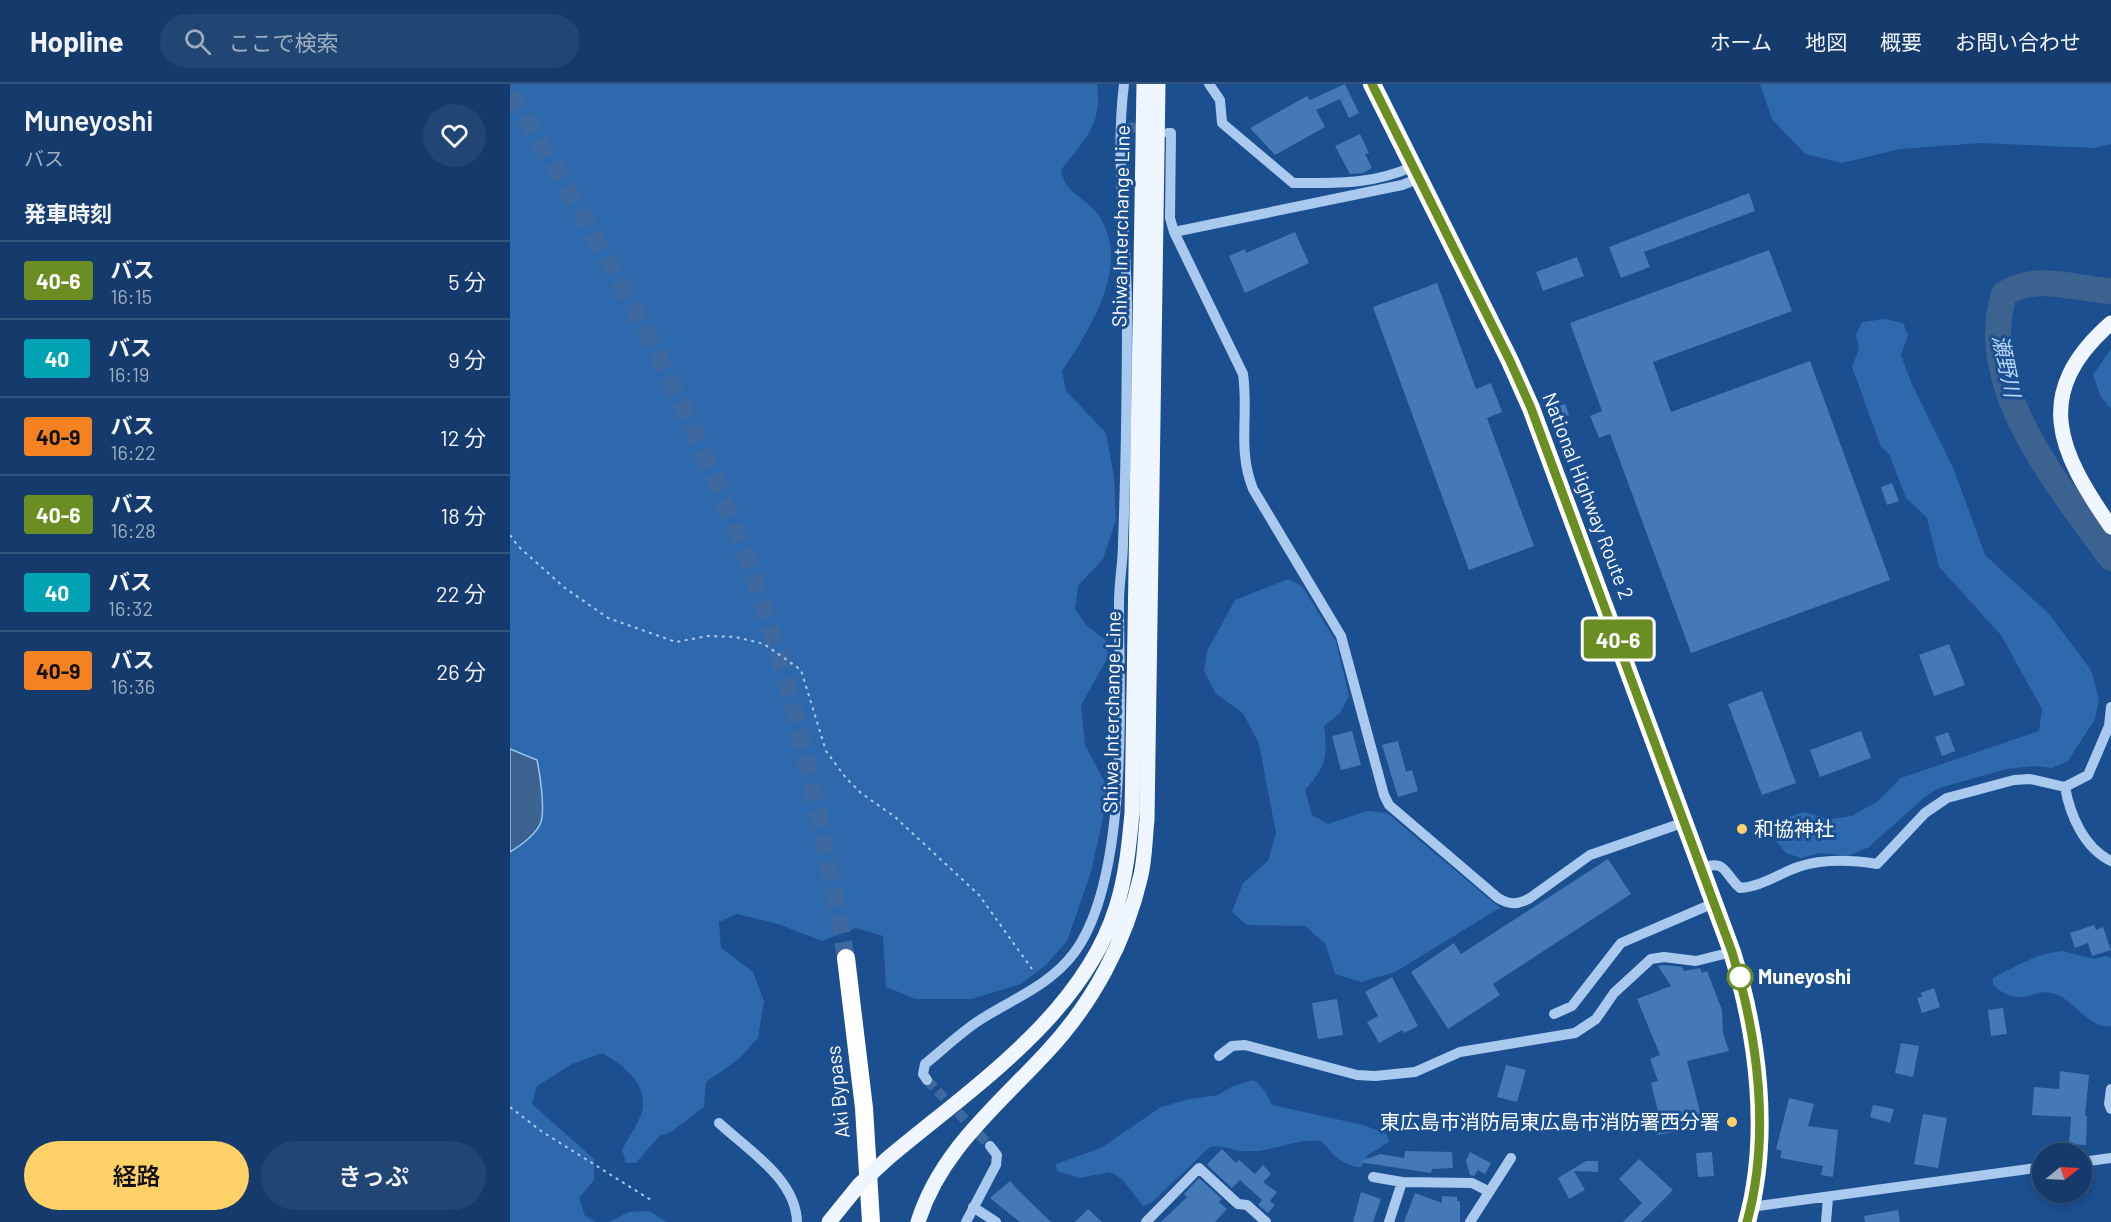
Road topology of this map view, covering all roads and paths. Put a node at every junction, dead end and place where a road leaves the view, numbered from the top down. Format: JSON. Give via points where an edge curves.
{"nodes":[{"id":1,"x":1124,"y":84,"type":"edge"},
{"id":2,"x":1144,"y":84,"type":"edge"},
{"id":3,"x":1158,"y":84,"type":"edge"},
{"id":4,"x":1209,"y":84,"type":"edge"},
{"id":5,"x":1372,"y":84,"type":"edge"},
{"id":6,"x":1381,"y":84,"type":"edge"},
{"id":7,"x":1168,"y":133,"type":"dead end"},
{"id":8,"x":1417,"y":172,"type":"junction"},
{"id":9,"x":1438,"y":214,"type":"junction"},
{"id":10,"x":1174,"y":232,"type":"junction"},
{"id":11,"x":2111,"y":323,"type":"edge"},
{"id":12,"x":2111,"y":527,"type":"edge"},
{"id":13,"x":510,"y":535,"type":"edge"},
{"id":14,"x":2111,"y":707,"type":"edge"},
{"id":15,"x":2065,"y":787,"type":"junction"},
{"id":16,"x":1685,"y":822,"type":"junction"},
{"id":17,"x":2111,"y":861,"type":"edge"},
{"id":18,"x":1701,"y":868,"type":"junction"},
{"id":19,"x":1714,"y":903,"type":"junction"},
{"id":20,"x":1732,"y":952,"type":"junction"},
{"id":21,"x":846,"y":958,"type":"tunnel mouth"},
{"id":22,"x":1032,"y":969,"type":"dead end"},
{"id":23,"x":1554,"y":1014,"type":"dead end"},
{"id":24,"x":1219,"y":1056,"type":"dead end"},
{"id":25,"x":927,"y":1080,"type":"dead end"},
{"id":26,"x":2111,"y":1089,"type":"edge"},
{"id":27,"x":510,"y":1107,"type":"edge"},
{"id":28,"x":2111,"y":1109,"type":"edge"},
{"id":29,"x":719,"y":1123,"type":"dead end"},
{"id":30,"x":990,"y":1146,"type":"tunnel mouth"},
{"id":31,"x":1511,"y":1158,"type":"dead end"},
{"id":32,"x":2111,"y":1158,"type":"edge"},
{"id":33,"x":2092,"y":1161,"type":"edge"},
{"id":34,"x":2032,"y":1169,"type":"edge"},
{"id":35,"x":1372,"y":1177,"type":"dead end"},
{"id":36,"x":1402,"y":1182,"type":"junction"},
{"id":37,"x":1488,"y":1191,"type":"junction"},
{"id":38,"x":1828,"y":1198,"type":"junction"},
{"id":39,"x":654,"y":1202,"type":"dead end"},
{"id":40,"x":973,"y":1207,"type":"junction"},
{"id":41,"x":1749,"y":1214,"type":"edge"},
{"id":42,"x":797,"y":1222,"type":"edge"},
{"id":43,"x":829,"y":1222,"type":"edge"},
{"id":44,"x":871,"y":1222,"type":"edge"},
{"id":45,"x":918,"y":1222,"type":"edge"},
{"id":46,"x":966,"y":1222,"type":"edge"},
{"id":47,"x":996,"y":1222,"type":"edge"},
{"id":48,"x":1146,"y":1222,"type":"edge"},
{"id":49,"x":1266,"y":1222,"type":"edge"},
{"id":50,"x":1389,"y":1222,"type":"edge"},
{"id":51,"x":1470,"y":1222,"type":"edge"},
{"id":52,"x":1826,"y":1222,"type":"edge"}],
"edges":[{"from":1,"to":25,"type":"street","via":[[1124,544],[1119,600],[1118,776],[1106,869],[1087,932],[1074,953],[1036,988],[982,1018],[925,1064],[923,1074]]},
{"from":2,"to":43,"type":"main road","name":"Shiwa Interchange Line","bridge":true,"via":[[1132,813],[1116,908],[1099,948],[1056,1011],[859,1185]]},
{"from":3,"to":45,"type":"main road","name":"Shiwa Interchange Line","via":[[1147,820],[1142,872],[1114,956],[1093,991],[1072,1023],[969,1131],[924,1202]]},
{"from":4,"to":8,"type":"street","via":[[1220,100],[1222,123],[1293,183],[1361,183]]},
{"from":5,"to":8,"type":"highway","name":"National Highway Route 2"},
{"from":6,"to":9,"type":"main road"},
{"from":7,"to":10,"type":"street","via":[[1170,218]]},
{"from":8,"to":9,"type":"highway","name":"National Highway Route 2"},
{"from":8,"to":10,"type":"street","via":[[1402,185]]},
{"from":9,"to":16,"type":"highway","name":"National Highway Route 2","via":[[1531,408]]},
{"from":10,"to":16,"type":"street","via":[[1243,374],[1245,470],[1341,636],[1389,804],[1509,904],[1530,898],[1590,855]]},
{"from":11,"to":12,"type":"main road","via":[[2088,344],[2072,367],[2062,399],[2062,432],[2070,463]]},
{"from":13,"to":22,"type":"path","via":[[565,588],[608,618],[676,642],[708,636],[764,644],[801,670],[826,751],[846,778],[895,817],[979,895]]},
{"from":14,"to":15,"type":"street","via":[[2109,726],[2095,764],[2088,775]]},
{"from":15,"to":17,"type":"street","via":[[2086,841]]},
{"from":15,"to":18,"type":"street","via":[[2030,779],[2014,780],[1947,798],[1925,813],[1877,864],[1855,860],[1818,862],[1740,888],[1723,867],[1714,864]]},
{"from":16,"to":18,"type":"highway","name":"National Highway Route 2"},
{"from":18,"to":19,"type":"highway","name":"National Highway Route 2"},
{"from":19,"to":20,"type":"highway","name":"National Highway Route 2"},
{"from":19,"to":23,"type":"street","via":[[1621,943],[1572,1006]]},
{"from":20,"to":24,"type":"street","via":[[1696,961],[1651,959],[1614,993],[1596,1019],[1575,1033],[1460,1052],[1415,1072],[1357,1075],[1245,1045],[1232,1046]]},
{"from":20,"to":41,"type":"highway","name":"National Highway Route 2","via":[[1750,1018],[1759,1087]]},
{"from":21,"to":44,"type":"highway","name":"Aki Bypass","via":[[864,1108]]},
{"from":26,"to":28,"type":"street"},
{"from":27,"to":39,"type":"path"},
{"from":29,"to":42,"type":"street","via":[[783,1182],[793,1197]]},
{"from":30,"to":40,"type":"street","via":[[997,1155],[996,1165]]},
{"from":31,"to":37,"type":"street"},
{"from":32,"to":33,"type":"street"},
{"from":34,"to":38,"type":"street"},
{"from":35,"to":36,"type":"street"},
{"from":36,"to":37,"type":"street","via":[[1472,1183]]},
{"from":36,"to":50,"type":"street"},
{"from":37,"to":51,"type":"street"},
{"from":38,"to":41,"type":"street"},
{"from":38,"to":52,"type":"street"},
{"from":40,"to":46,"type":"street"},
{"from":40,"to":47,"type":"street"},
{"from":48,"to":49,"type":"street","via":[[1199,1168],[1238,1204],[1247,1205]]}]}
